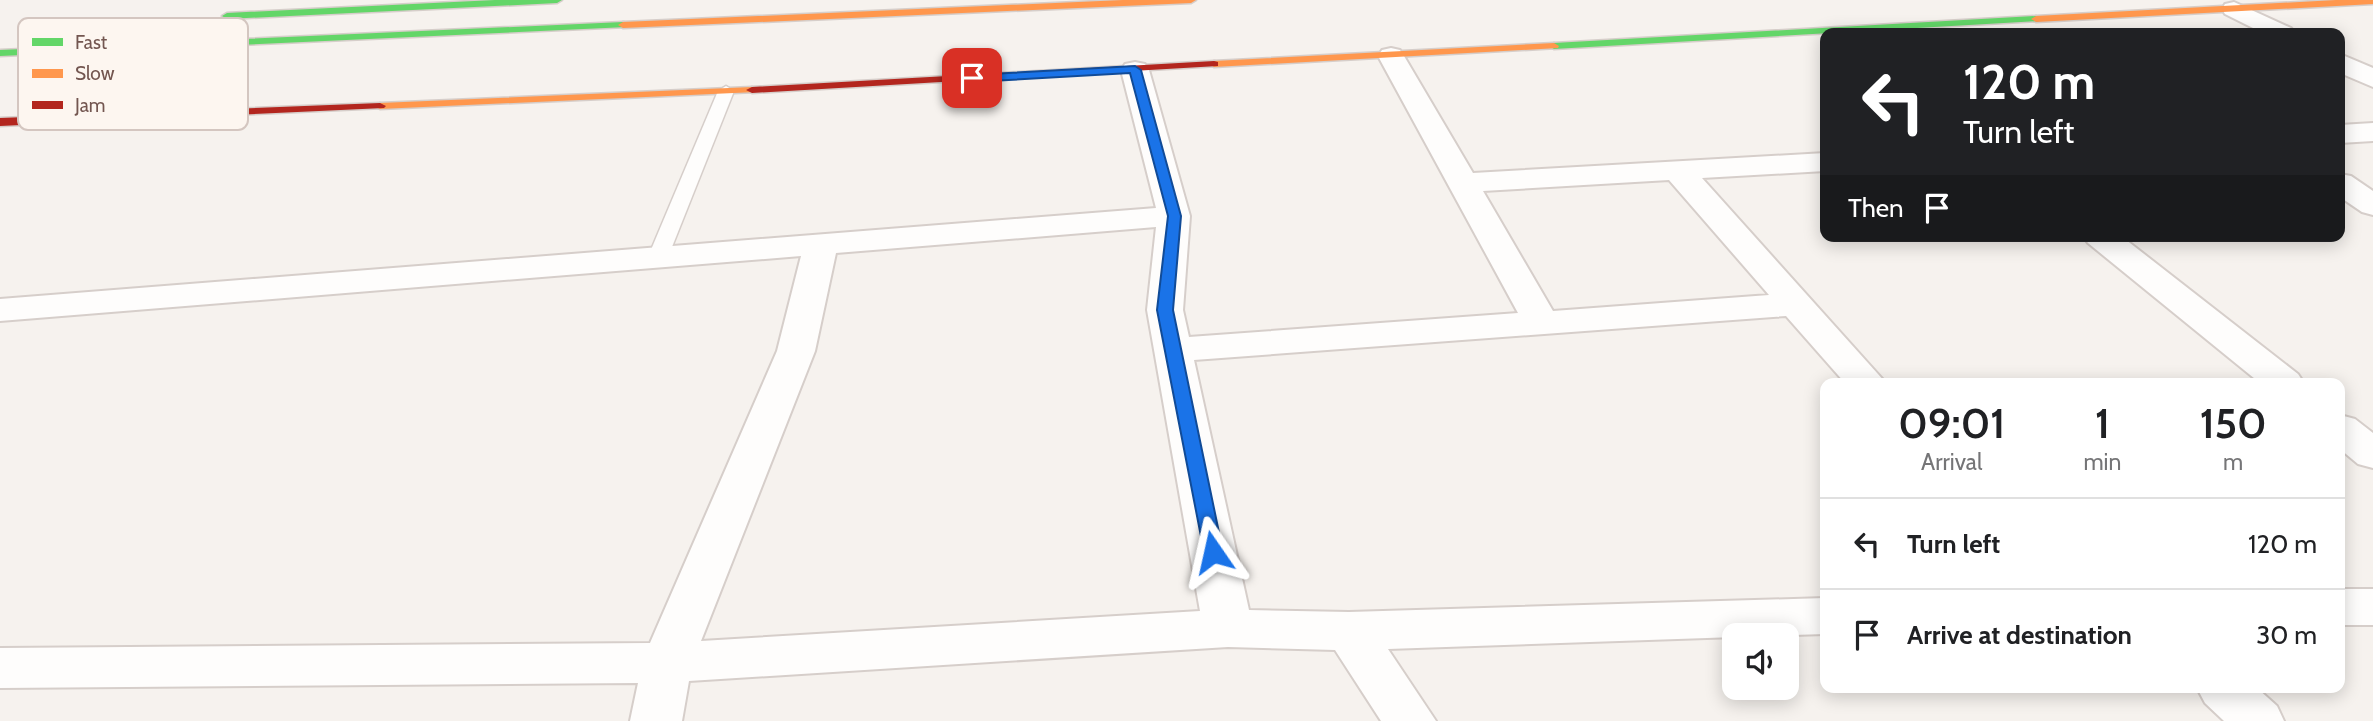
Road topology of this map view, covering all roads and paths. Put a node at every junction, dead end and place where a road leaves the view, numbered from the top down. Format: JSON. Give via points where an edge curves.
{"nodes":[{"id":1,"x":557,"y":0,"type":"edge"},
{"id":2,"x":1191,"y":0,"type":"edge"},
{"id":3,"x":2373,"y":1,"type":"edge"},
{"id":4,"x":2234,"y":9,"type":"junction"},
{"id":5,"x":214,"y":17,"type":"dead end"},
{"id":6,"x":1907,"y":28,"type":"edge"},
{"id":7,"x":2272,"y":28,"type":"edge"},
{"id":8,"x":1820,"y":33,"type":"edge"},
{"id":9,"x":248,"y":41,"type":"edge"},
{"id":10,"x":18,"y":51,"type":"edge"},
{"id":11,"x":0,"y":52,"type":"edge"},
{"id":12,"x":1391,"y":56,"type":"junction"},
{"id":13,"x":2345,"y":65,"type":"edge"},
{"id":14,"x":1135,"y":70,"type":"junction"},
{"id":15,"x":2373,"y":79,"type":"edge"},
{"id":16,"x":726,"y":91,"type":"junction"},
{"id":17,"x":248,"y":111,"type":"edge"},
{"id":18,"x":18,"y":121,"type":"edge"},
{"id":19,"x":0,"y":122,"type":"edge"},
{"id":20,"x":2373,"y":132,"type":"edge"},
{"id":21,"x":2345,"y":134,"type":"edge"},
{"id":22,"x":1820,"y":162,"type":"edge"},
{"id":23,"x":1678,"y":171,"type":"junction"},
{"id":24,"x":1463,"y":183,"type":"junction"},
{"id":25,"x":2345,"y":186,"type":"edge"},
{"id":26,"x":2373,"y":205,"type":"edge"},
{"id":27,"x":1174,"y":216,"type":"junction"},
{"id":28,"x":2108,"y":242,"type":"edge"},
{"id":29,"x":821,"y":244,"type":"junction"},
{"id":30,"x":658,"y":257,"type":"junction"},
{"id":31,"x":1796,"y":304,"type":"junction"},
{"id":32,"x":0,"y":310,"type":"edge"},
{"id":33,"x":1542,"y":323,"type":"junction"},
{"id":34,"x":1173,"y":350,"type":"junction"},
{"id":35,"x":1862,"y":378,"type":"edge"},
{"id":36,"x":2278,"y":378,"type":"edge"},
{"id":37,"x":2345,"y":432,"type":"edge"},
{"id":38,"x":2373,"y":454,"type":"edge"},
{"id":39,"x":2345,"y":607,"type":"edge"},
{"id":40,"x":2373,"y":607,"type":"edge"},
{"id":41,"x":1820,"y":616,"type":"edge"},
{"id":42,"x":1228,"y":628,"type":"junction"},
{"id":43,"x":1349,"y":631,"type":"junction"},
{"id":44,"x":667,"y":663,"type":"junction"},
{"id":45,"x":0,"y":668,"type":"edge"},
{"id":46,"x":2228,"y":693,"type":"edge"},
{"id":47,"x":656,"y":721,"type":"edge"},
{"id":48,"x":1410,"y":721,"type":"edge"},
{"id":49,"x":2258,"y":721,"type":"edge"}],
"edges":[{"from":1,"to":5,"type":"main road"},
{"from":2,"to":9,"type":"main road"},
{"from":3,"to":4,"type":"main road"},
{"from":4,"to":6,"type":"main road"},
{"from":4,"to":7,"type":"street"},
{"from":8,"to":12,"type":"main road"},
{"from":10,"to":11,"type":"main road"},
{"from":12,"to":14,"type":"main road"},
{"from":12,"to":24,"type":"street"},
{"from":13,"to":15,"type":"street"},
{"from":14,"to":16,"type":"main road"},
{"from":14,"to":27,"type":"street"},
{"from":16,"to":17,"type":"main road"},
{"from":16,"to":30,"type":"lane"},
{"from":18,"to":19,"type":"main road"},
{"from":20,"to":21,"type":"street"},
{"from":22,"to":23,"type":"street"},
{"from":23,"to":24,"type":"street"},
{"from":23,"to":31,"type":"street"},
{"from":24,"to":33,"type":"street"},
{"from":25,"to":26,"type":"street"},
{"from":27,"to":29,"type":"street"},
{"from":27,"to":34,"type":"street","via":[[1165,310]]},
{"from":28,"to":36,"type":"street"},
{"from":29,"to":30,"type":"street"},
{"from":29,"to":44,"type":"street","via":[[796,351]]},
{"from":30,"to":32,"type":"street"},
{"from":31,"to":33,"type":"street"},
{"from":31,"to":35,"type":"street"},
{"from":33,"to":34,"type":"street"},
{"from":34,"to":42,"type":"street"},
{"from":37,"to":38,"type":"street"},
{"from":39,"to":40,"type":"street"},
{"from":41,"to":43,"type":"street"},
{"from":42,"to":43,"type":"street"},
{"from":42,"to":44,"type":"street"},
{"from":43,"to":48,"type":"street"},
{"from":44,"to":45,"type":"street"},
{"from":44,"to":47,"type":"street"},
{"from":46,"to":49,"type":"street"}]}
